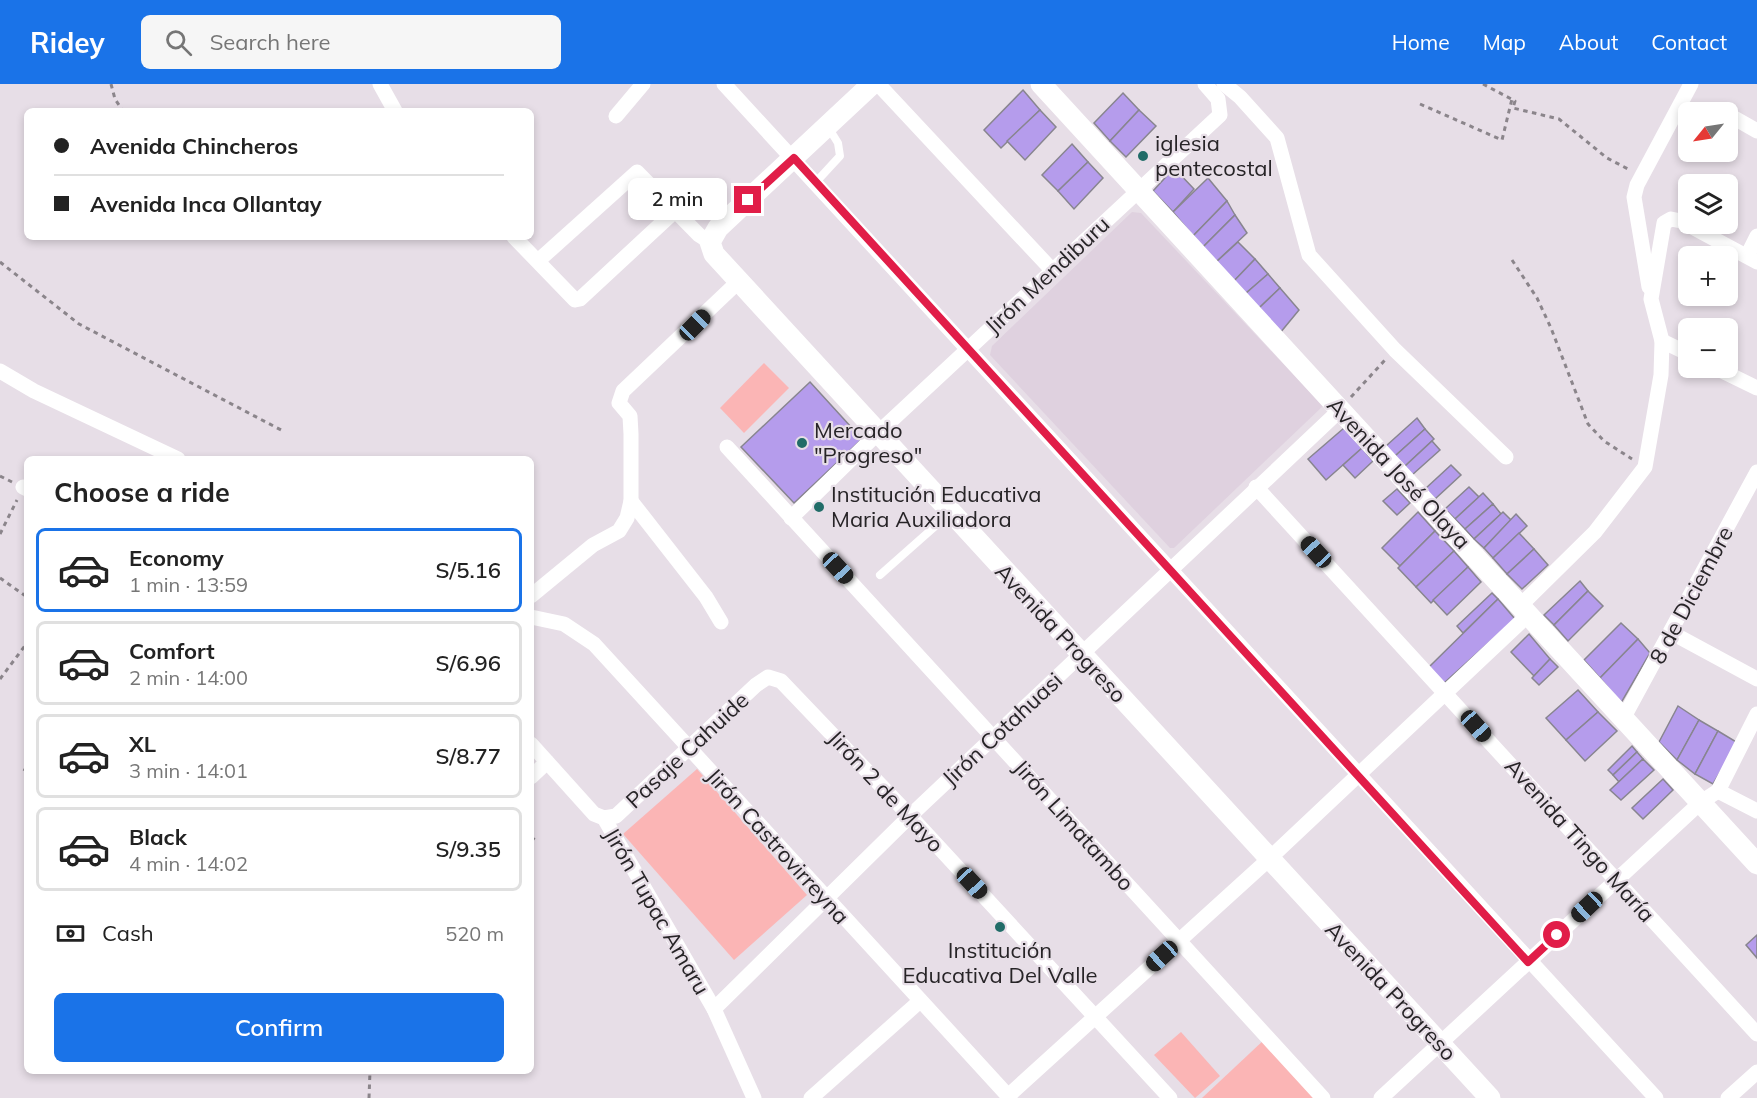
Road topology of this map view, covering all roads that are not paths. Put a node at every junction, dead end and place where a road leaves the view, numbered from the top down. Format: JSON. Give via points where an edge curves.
{"nodes":[{"id":1,"x":380,"y":84,"type":"edge"},
{"id":2,"x":643,"y":84,"type":"edge"},
{"id":3,"x":724,"y":84,"type":"edge"},
{"id":4,"x":872,"y":84,"type":"edge"},
{"id":5,"x":878,"y":84,"type":"edge"},
{"id":6,"x":1041,"y":84,"type":"edge"},
{"id":7,"x":1204,"y":84,"type":"edge"},
{"id":8,"x":1224,"y":84,"type":"edge"},
{"id":9,"x":1691,"y":84,"type":"edge"},
{"id":10,"x":393,"y":108,"type":"edge"},
{"id":11,"x":616,"y":117,"type":"dead end"},
{"id":12,"x":1738,"y":120,"type":"edge"},
{"id":13,"x":828,"y":126,"type":"junction"},
{"id":14,"x":1757,"y":131,"type":"edge"},
{"id":15,"x":794,"y":158,"type":"junction"},
{"id":16,"x":816,"y":182,"type":"junction"},
{"id":17,"x":1139,"y":189,"type":"junction"},
{"id":18,"x":676,"y":210,"type":"junction"},
{"id":19,"x":1757,"y":236,"type":"edge"},
{"id":20,"x":517,"y":240,"type":"edge"},
{"id":21,"x":710,"y":242,"type":"junction"},
{"id":22,"x":1752,"y":259,"type":"edge"},
{"id":23,"x":539,"y":261,"type":"junction"},
{"id":24,"x":1052,"y":270,"type":"junction"},
{"id":25,"x":739,"y":281,"type":"junction"},
{"id":26,"x":1651,"y":299,"type":"junction"},
{"id":27,"x":1662,"y":341,"type":"junction"},
{"id":28,"x":968,"y":349,"type":"junction"},
{"id":29,"x":1678,"y":349,"type":"edge"},
{"id":30,"x":0,"y":371,"type":"edge"},
{"id":31,"x":1736,"y":378,"type":"edge"},
{"id":32,"x":1757,"y":388,"type":"edge"},
{"id":33,"x":1340,"y":410,"type":"junction"},
{"id":34,"x":879,"y":432,"type":"junction"},
{"id":35,"x":727,"y":447,"type":"dead end"},
{"id":36,"x":172,"y":456,"type":"edge"},
{"id":37,"x":1506,"y":457,"type":"dead end"},
{"id":38,"x":1757,"y":472,"type":"edge"},
{"id":39,"x":1256,"y":487,"type":"junction"},
{"id":40,"x":631,"y":501,"type":"junction"},
{"id":41,"x":950,"y":513,"type":"junction"},
{"id":42,"x":791,"y":518,"type":"junction"},
{"id":43,"x":1170,"y":571,"type":"junction"},
{"id":44,"x":880,"y":575,"type":"dead end"},
{"id":45,"x":534,"y":594,"type":"edge"},
{"id":46,"x":1519,"y":615,"type":"junction"},
{"id":47,"x":534,"y":618,"type":"edge"},
{"id":48,"x":721,"y":622,"type":"dead end"},
{"id":49,"x":1672,"y":633,"type":"junction"},
{"id":50,"x":1082,"y":656,"type":"junction"},
{"id":51,"x":768,"y":677,"type":"joint"},
{"id":52,"x":1757,"y":679,"type":"edge"},
{"id":53,"x":1440,"y":685,"type":"junction"},
{"id":54,"x":1757,"y":714,"type":"edge"},
{"id":55,"x":1624,"y":717,"type":"junction"},
{"id":56,"x":994,"y":737,"type":"junction"},
{"id":57,"x":534,"y":747,"type":"edge"},
{"id":58,"x":688,"y":748,"type":"junction"},
{"id":59,"x":547,"y":762,"type":"junction"},
{"id":60,"x":534,"y":774,"type":"edge"},
{"id":61,"x":1358,"y":776,"type":"junction"},
{"id":62,"x":1710,"y":796,"type":"junction"},
{"id":63,"x":1757,"y":811,"type":"edge"},
{"id":64,"x":910,"y":816,"type":"junction"},
{"id":65,"x":604,"y":818,"type":"junction"},
{"id":66,"x":1269,"y":859,"type":"junction"},
{"id":67,"x":1757,"y":864,"type":"edge"},
{"id":68,"x":1616,"y":880,"type":"junction"},
{"id":69,"x":826,"y":898,"type":"junction"},
{"id":70,"x":1179,"y":940,"type":"junction"},
{"id":71,"x":1528,"y":962,"type":"junction"},
{"id":72,"x":920,"y":1001,"type":"junction"},
{"id":73,"x":714,"y":1009,"type":"junction"},
{"id":74,"x":1095,"y":1017,"type":"junction"},
{"id":75,"x":1757,"y":1034,"type":"edge"},
{"id":76,"x":1440,"y":1043,"type":"junction"},
{"id":77,"x":1757,"y":1072,"type":"edge"},
{"id":78,"x":1004,"y":1095,"type":"edge"},
{"id":79,"x":754,"y":1098,"type":"edge"},
{"id":80,"x":811,"y":1098,"type":"edge"},
{"id":81,"x":1170,"y":1098,"type":"edge"},
{"id":82,"x":1323,"y":1098,"type":"edge"},
{"id":83,"x":1381,"y":1098,"type":"edge"},
{"id":84,"x":1490,"y":1098,"type":"edge"},
{"id":85,"x":1656,"y":1098,"type":"edge"},
{"id":86,"x":1728,"y":1098,"type":"edge"}],
"edges":[{"from":1,"to":10,"type":"street"},
{"from":2,"to":11,"type":"street"},
{"from":3,"to":15,"type":"street"},
{"from":4,"to":13,"type":"street"},
{"from":5,"to":24,"type":"street"},
{"from":6,"to":17,"type":"street","name":"Avenida José Olaya"},
{"from":7,"to":17,"type":"street","name":"Jirón Mendiburu","via":[[1218,99],[1220,115]]},
{"from":8,"to":37,"type":"street","via":[[1277,138],[1309,255],[1395,350]]},
{"from":9,"to":26,"type":"street","via":[[1634,197]]},
{"from":12,"to":14,"type":"street"},
{"from":13,"to":15,"type":"street"},
{"from":13,"to":16,"type":"lane","via":[[838,142],[840,156]]},
{"from":15,"to":16,"type":"street"},
{"from":15,"to":21,"type":"street","via":[[718,228]]},
{"from":16,"to":28,"type":"street"},
{"from":17,"to":24,"type":"street","name":"Jirón Mendiburu"},
{"from":17,"to":33,"type":"street","name":"Avenida José Olaya"},
{"from":18,"to":21,"type":"street","name":"Avenida Progreso"},
{"from":18,"to":23,"type":"street","name":"Avenida Progreso","via":[[637,172]]},
{"from":18,"to":23,"type":"street","via":[[580,299],[571,297]]},
{"from":19,"to":22,"type":"street"},
{"from":20,"to":23,"type":"street"},
{"from":21,"to":25,"type":"street","name":"Avenida Progreso","via":[[714,254]]},
{"from":22,"to":26,"type":"street","via":[[1681,220],[1671,219],[1664,223]]},
{"from":24,"to":28,"type":"street","name":"Jirón Mendiburu"},
{"from":25,"to":34,"type":"street","name":"Avenida Progreso"},
{"from":25,"to":40,"type":"street","via":[[623,391],[619,403],[630,416]]},
{"from":26,"to":27,"type":"street"},
{"from":27,"to":29,"type":"street"},
{"from":27,"to":46,"type":"street","via":[[1644,467],[1594,532]]},
{"from":28,"to":34,"type":"street","name":"Jirón Mendiburu"},
{"from":28,"to":43,"type":"street"},
{"from":30,"to":36,"type":"street"},
{"from":31,"to":32,"type":"street"},
{"from":33,"to":39,"type":"street","name":"Jirón Cotahuasi"},
{"from":33,"to":46,"type":"street","name":"Avenida José Olaya"},
{"from":34,"to":41,"type":"street","name":"Avenida Progreso"},
{"from":34,"to":42,"type":"street","name":"Jirón Mendiburu"},
{"from":35,"to":42,"type":"street","name":"Jirón Limatambo"},
{"from":38,"to":49,"type":"street","name":"8 de Diciembre"},
{"from":39,"to":43,"type":"street","name":"Jirón Cotahuasi"},
{"from":39,"to":53,"type":"street","name":"Avenida Tingo María"},
{"from":40,"to":45,"type":"street","via":[[619,531],[593,545]]},
{"from":40,"to":48,"type":"street"},
{"from":41,"to":44,"type":"lane"},
{"from":41,"to":50,"type":"street","name":"Avenida Progreso"},
{"from":42,"to":56,"type":"street","name":"Jirón Limatambo"},
{"from":43,"to":50,"type":"street","name":"Jirón Cotahuasi"},
{"from":43,"to":61,"type":"street"},
{"from":46,"to":53,"type":"street","via":[[1455,678]]},
{"from":46,"to":55,"type":"street","name":"Avenida José Olaya"},
{"from":47,"to":58,"type":"street","name":"Jirón Castrovirreyna","via":[[564,624],[594,644]]},
{"from":49,"to":52,"type":"street"},
{"from":49,"to":55,"type":"street","name":"8 de Diciembre"},
{"from":50,"to":56,"type":"street","name":"Jirón Cotahuasi"},
{"from":50,"to":66,"type":"street","name":"Avenida Progreso"},
{"from":51,"to":58,"type":"street","name":"Pasaje Cahuide"},
{"from":51,"to":64,"type":"street","name":"Jirón 2 de Mayo","via":[[781,681]]},
{"from":53,"to":61,"type":"street"},
{"from":53,"to":68,"type":"street","name":"Avenida Tingo María"},
{"from":54,"to":62,"type":"street"},
{"from":55,"to":62,"type":"street","name":"Avenida José Olaya"},
{"from":56,"to":64,"type":"street","name":"Jirón Cotahuasi"},
{"from":56,"to":70,"type":"street","name":"Jirón Limatambo"},
{"from":57,"to":59,"type":"street","name":"Jirón Tupac Amaru"},
{"from":58,"to":65,"type":"street","name":"Pasaje Cahuide","via":[[616,816]]},
{"from":58,"to":69,"type":"street","name":"Jirón Castrovirreyna"},
{"from":59,"to":60,"type":"street"},
{"from":59,"to":65,"type":"street","name":"Jirón Tupac Amaru","via":[[594,814]]},
{"from":61,"to":66,"type":"street"},
{"from":61,"to":71,"type":"street"},
{"from":62,"to":63,"type":"street"},
{"from":62,"to":67,"type":"street","name":"Avenida José Olaya"},
{"from":62,"to":68,"type":"street"},
{"from":64,"to":69,"type":"street","name":"Jirón Cotahuasi"},
{"from":64,"to":74,"type":"street","name":"Jirón 2 de Mayo"},
{"from":65,"to":73,"type":"street","name":"Jirón Tupac Amaru"},
{"from":66,"to":70,"type":"street"},
{"from":66,"to":76,"type":"street","name":"Avenida Progreso"},
{"from":68,"to":71,"type":"street"},
{"from":68,"to":75,"type":"street","name":"Avenida Tingo María"},
{"from":69,"to":72,"type":"street","name":"Jirón Castrovirreyna"},
{"from":69,"to":73,"type":"street","name":"Jirón Cotahuasi"},
{"from":70,"to":74,"type":"street"},
{"from":70,"to":82,"type":"street","name":"Jirón Limatambo"},
{"from":71,"to":76,"type":"street"},
{"from":71,"to":85,"type":"street"},
{"from":72,"to":78,"type":"street","name":"Jirón Castrovirreyna"},
{"from":72,"to":80,"type":"street"},
{"from":73,"to":79,"type":"street","name":"Jirón Tupac Amaru"},
{"from":74,"to":78,"type":"street"},
{"from":74,"to":81,"type":"street","name":"Jirón 2 de Mayo"},
{"from":76,"to":83,"type":"street"},
{"from":76,"to":84,"type":"street","name":"Avenida Progreso"},
{"from":77,"to":86,"type":"street"}]}
